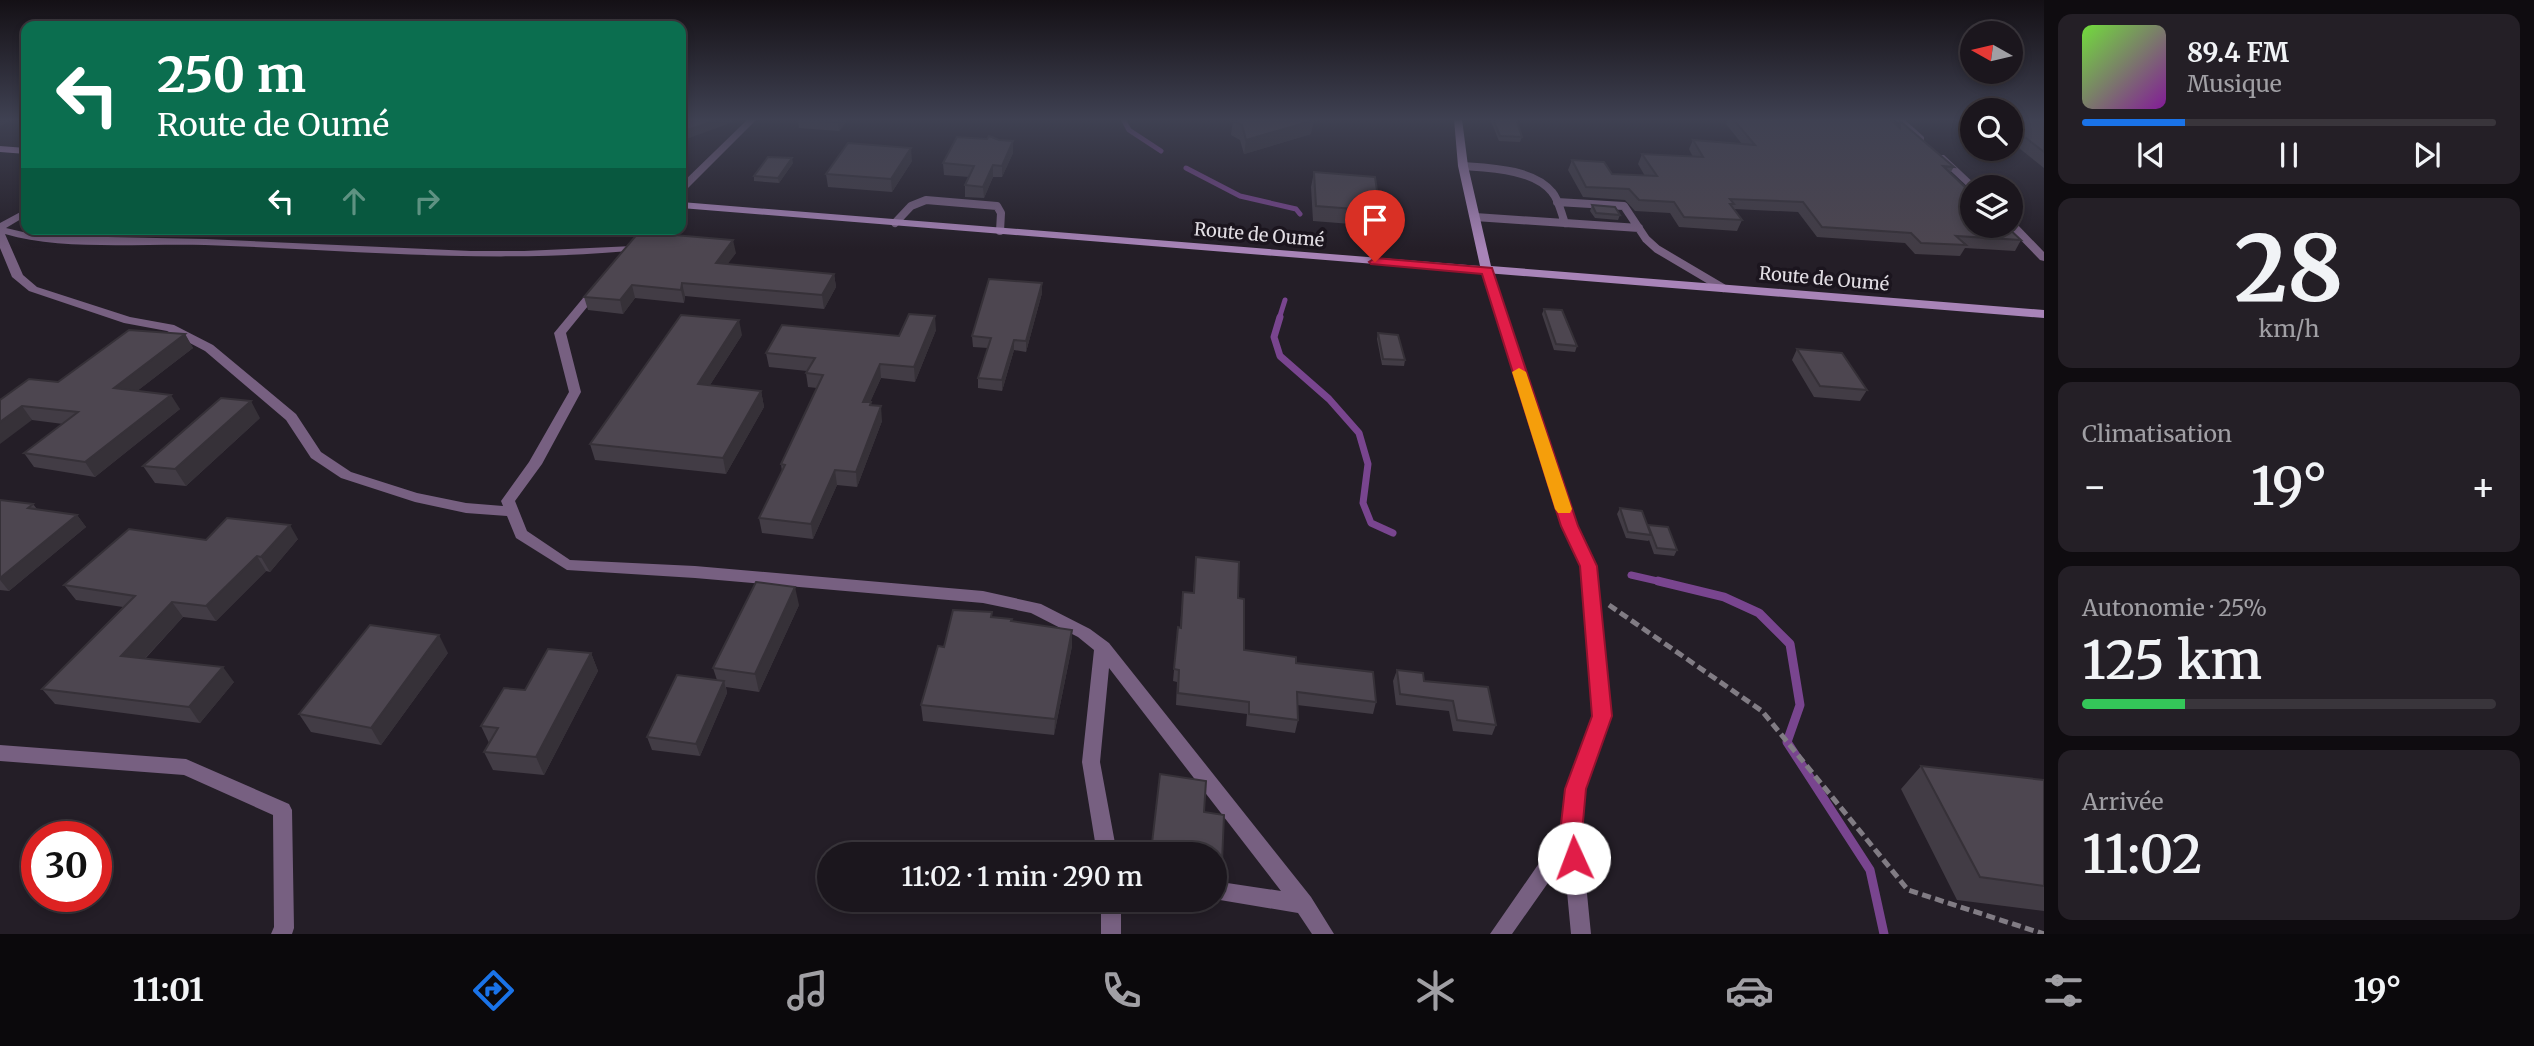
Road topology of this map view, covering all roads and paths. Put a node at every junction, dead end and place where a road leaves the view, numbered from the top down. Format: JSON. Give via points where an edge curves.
{"nodes":[{"id":1,"x":708,"y":163,"type":"edge"},
{"id":2,"x":1463,"y":163,"type":"edge"},
{"id":3,"x":1946,"y":163,"type":"edge"},
{"id":4,"x":1463,"y":166,"type":"junction"},
{"id":5,"x":1960,"y":175,"type":"edge"},
{"id":6,"x":686,"y":184,"type":"edge"},
{"id":7,"x":1557,"y":202,"type":"junction"},
{"id":8,"x":686,"y":205,"type":"edge"},
{"id":9,"x":21,"y":215,"type":"edge"},
{"id":10,"x":1475,"y":217,"type":"junction"},
{"id":11,"x":895,"y":223,"type":"junction"},
{"id":12,"x":1565,"y":223,"type":"junction"},
{"id":13,"x":0,"y":228,"type":"edge"},
{"id":14,"x":1639,"y":228,"type":"junction"},
{"id":15,"x":1000,"y":231,"type":"junction"},
{"id":16,"x":0,"y":234,"type":"edge"},
{"id":17,"x":21,"y":235,"type":"edge"},
{"id":18,"x":22,"y":235,"type":"edge"},
{"id":19,"x":2023,"y":236,"type":"edge"},
{"id":20,"x":2044,"y":258,"type":"edge"},
{"id":21,"x":1488,"y":271,"type":"junction"},
{"id":22,"x":1723,"y":288,"type":"junction"},
{"id":23,"x":2044,"y":314,"type":"edge"},
{"id":24,"x":512,"y":512,"type":"junction"},
{"id":25,"x":1591,"y":593,"type":"junction"},
{"id":26,"x":1103,"y":648,"type":"junction"},
{"id":27,"x":0,"y":753,"type":"edge"},
{"id":28,"x":1571,"y":833,"type":"junction"},
{"id":29,"x":1105,"y":842,"type":"edge"},
{"id":30,"x":1227,"y":892,"type":"edge"},
{"id":31,"x":1304,"y":904,"type":"junction"},
{"id":32,"x":1111,"y":912,"type":"edge"},
{"id":33,"x":2044,"y":933,"type":"edge"},
{"id":34,"x":281,"y":934,"type":"edge"},
{"id":35,"x":1111,"y":934,"type":"edge"},
{"id":36,"x":1324,"y":934,"type":"edge"},
{"id":37,"x":1500,"y":934,"type":"edge"},
{"id":38,"x":1581,"y":934,"type":"edge"}],
"edges":[{"from":1,"to":6,"type":"street"},
{"from":2,"to":4,"type":"main road"},
{"from":3,"to":5,"type":"street"},
{"from":4,"to":7,"type":"lane","via":[[1528,178],[1545,186]]},
{"from":4,"to":10,"type":"main road"},
{"from":7,"to":12,"type":"lane"},
{"from":7,"to":14,"type":"lane","via":[[1624,205]]},
{"from":8,"to":11,"type":"main road","name":"Route de Oumé"},
{"from":9,"to":13,"type":"street"},
{"from":10,"to":12,"type":"lane"},
{"from":10,"to":21,"type":"main road"},
{"from":11,"to":15,"type":"main road","name":"Route de Oumé"},
{"from":11,"to":15,"type":"lane","via":[[911,206],[926,200],[997,206]]},
{"from":12,"to":14,"type":"lane"},
{"from":13,"to":17,"type":"street"},
{"from":14,"to":22,"type":"lane","via":[[1657,249]]},
{"from":15,"to":21,"type":"main road","name":"Route de Oumé"},
{"from":16,"to":24,"type":"street","via":[[18,277],[33,289],[128,320],[170,328],[209,348],[290,417],[316,455],[346,475],[415,497]]},
{"from":18,"to":24,"type":"street","via":[[570,255],[633,244],[560,333],[575,393],[536,464],[508,501]]},
{"from":19,"to":20,"type":"street"},
{"from":21,"to":22,"type":"main road","name":"Route de Oumé"},
{"from":21,"to":25,"type":"street","via":[[1569,526],[1588,566]]},
{"from":22,"to":23,"type":"main road","name":"Route de Oumé"},
{"from":24,"to":26,"type":"street","via":[[521,534],[567,565],[983,597],[1035,608]]},
{"from":25,"to":28,"type":"street","via":[[1602,716],[1576,789]]},
{"from":25,"to":33,"type":"path","via":[[1762,710],[1908,890]]},
{"from":26,"to":29,"type":"street","via":[[1091,762]]},
{"from":26,"to":31,"type":"street"},
{"from":27,"to":34,"type":"street","via":[[186,767],[282,810]]},
{"from":28,"to":37,"type":"street"},
{"from":28,"to":38,"type":"street"},
{"from":30,"to":31,"type":"street"},
{"from":31,"to":36,"type":"street"},
{"from":32,"to":35,"type":"street"}]}
